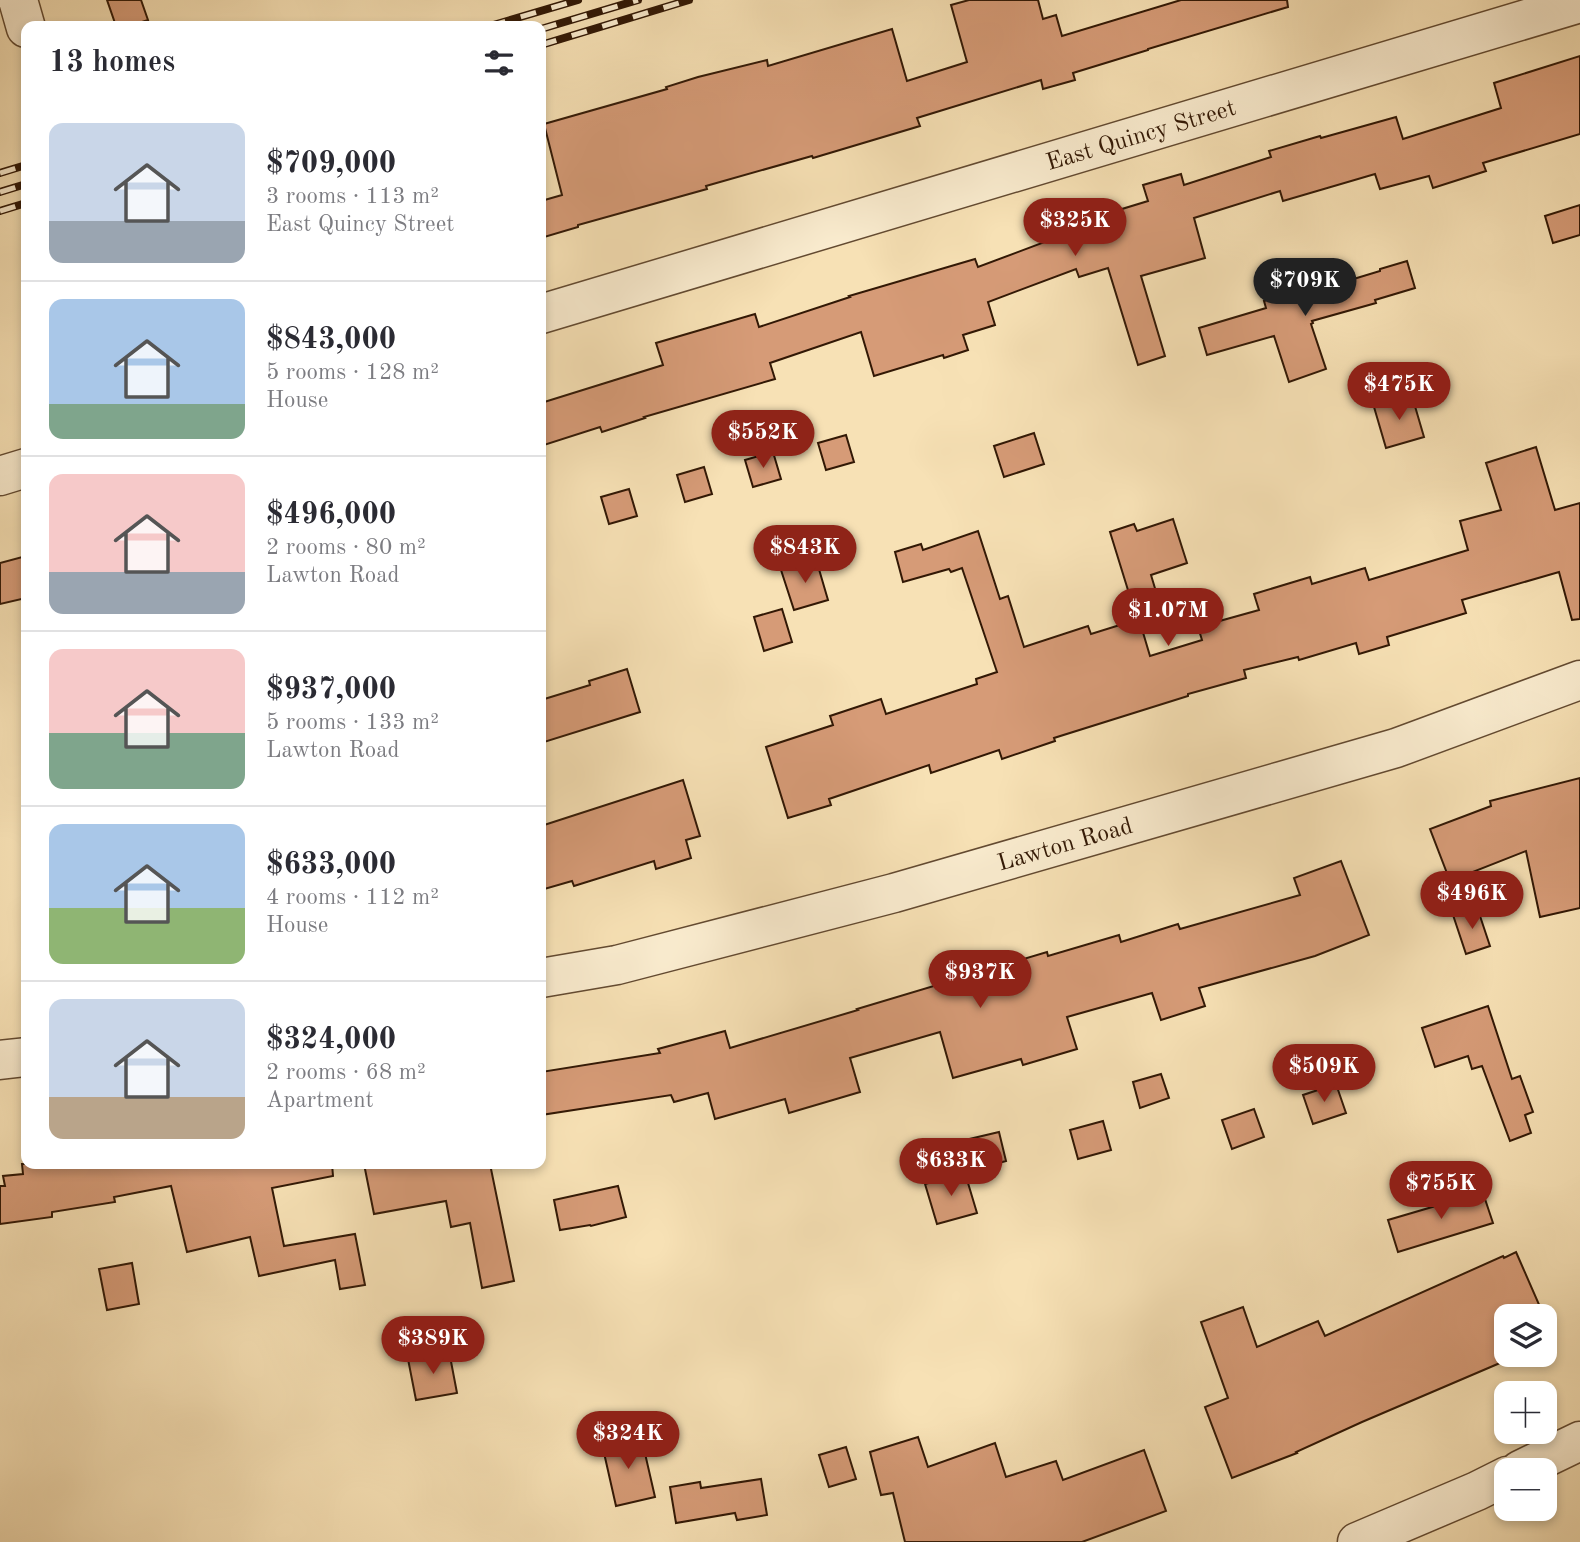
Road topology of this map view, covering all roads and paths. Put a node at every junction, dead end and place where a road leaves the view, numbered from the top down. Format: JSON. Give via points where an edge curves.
{"nodes":[{"id":1,"x":18,"y":0,"type":"edge"},
{"id":2,"x":1580,"y":3,"type":"edge"},
{"id":3,"x":24,"y":21,"type":"edge"},
{"id":4,"x":546,"y":313,"type":"edge"},
{"id":5,"x":21,"y":470,"type":"edge"},
{"id":6,"x":0,"y":476,"type":"edge"},
{"id":7,"x":1580,"y":680,"type":"edge"},
{"id":8,"x":546,"y":977,"type":"edge"},
{"id":9,"x":21,"y":1058,"type":"edge"},
{"id":10,"x":0,"y":1060,"type":"edge"},
{"id":11,"x":1580,"y":1441,"type":"edge"},
{"id":12,"x":1545,"y":1458,"type":"edge"},
{"id":13,"x":1494,"y":1482,"type":"edge"},
{"id":14,"x":1357,"y":1542,"type":"edge"}],
"edges":[{"from":1,"to":3,"type":"street"},
{"from":2,"to":4,"type":"street","name":"East Quincy Street"},
{"from":5,"to":6,"type":"street"},
{"from":7,"to":8,"type":"street","name":"Lawton Road","via":[[1396,748],[894,893],[617,965]]},
{"from":9,"to":10,"type":"street"},
{"from":11,"to":12,"type":"street"},
{"from":13,"to":14,"type":"street"}]}
